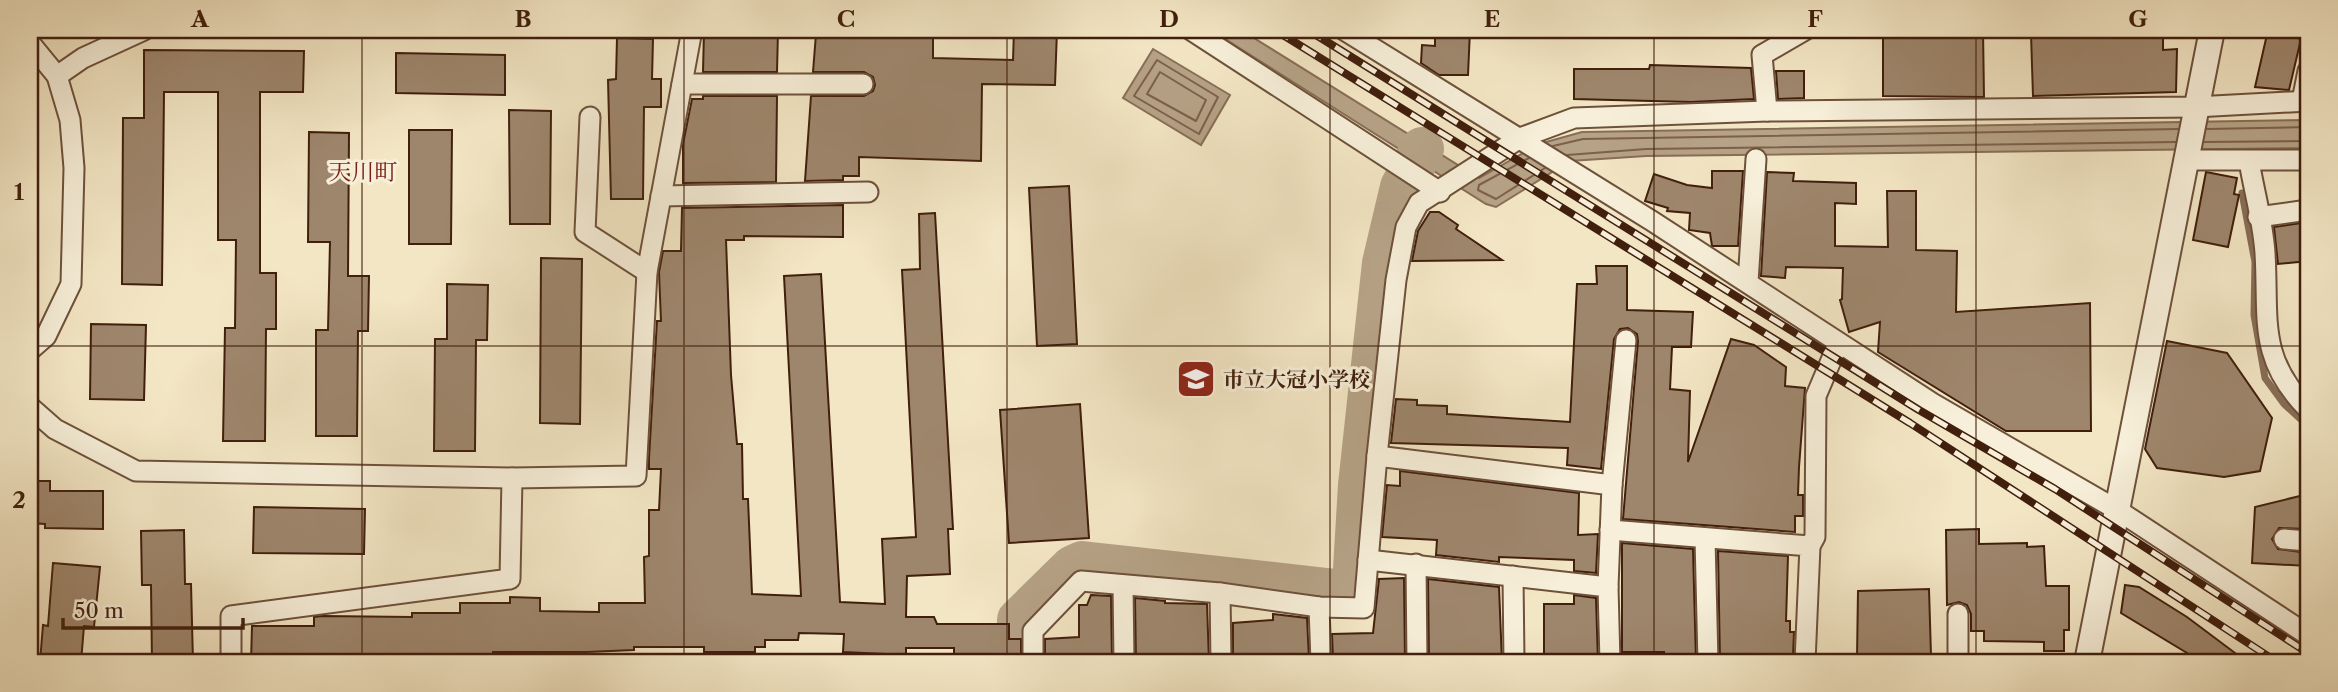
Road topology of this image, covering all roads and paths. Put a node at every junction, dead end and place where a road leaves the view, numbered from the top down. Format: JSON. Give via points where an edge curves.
{"nodes":[{"id":1,"x":692,"y":30,"type":"edge"},
{"id":2,"x":1191,"y":30,"type":"edge"},
{"id":3,"x":1344,"y":30,"type":"edge"},
{"id":4,"x":1805,"y":30,"type":"edge"},
{"id":5,"x":2212,"y":30,"type":"edge"},
{"id":6,"x":138,"y":31,"type":"edge"},
{"id":7,"x":30,"y":43,"type":"edge"},
{"id":8,"x":2308,"y":71,"type":"edge"},
{"id":9,"x":57,"y":76,"type":"junction"},
{"id":10,"x":863,"y":83,"type":"dead end"},
{"id":11,"x":682,"y":84,"type":"junction"},
{"id":12,"x":2305,"y":101,"type":"edge"},
{"id":13,"x":2195,"y":107,"type":"junction"},
{"id":14,"x":1767,"y":111,"type":"junction"},
{"id":15,"x":590,"y":117,"type":"dead end"},
{"id":16,"x":1525,"y":141,"type":"junction"},
{"id":17,"x":1756,"y":159,"type":"dead end"},
{"id":18,"x":2185,"y":160,"type":"junction"},
{"id":19,"x":2308,"y":160,"type":"edge"},
{"id":20,"x":2249,"y":161,"type":"junction"},
{"id":21,"x":1446,"y":187,"type":"junction"},
{"id":22,"x":868,"y":192,"type":"dead end"},
{"id":23,"x":661,"y":196,"type":"junction"},
{"id":24,"x":2308,"y":210,"type":"edge"},
{"id":25,"x":2258,"y":216,"type":"junction"},
{"id":26,"x":647,"y":271,"type":"junction"},
{"id":27,"x":1748,"y":282,"type":"junction"},
{"id":28,"x":1626,"y":340,"type":"dead end"},
{"id":29,"x":1838,"y":344,"type":"junction"},
{"id":30,"x":30,"y":350,"type":"edge"},
{"id":31,"x":30,"y":407,"type":"edge"},
{"id":32,"x":2308,"y":409,"type":"edge"},
{"id":33,"x":1377,"y":456,"type":"junction"},
{"id":34,"x":512,"y":478,"type":"junction"},
{"id":35,"x":1612,"y":485,"type":"junction"},
{"id":36,"x":2119,"y":511,"type":"junction"},
{"id":37,"x":1610,"y":530,"type":"junction"},
{"id":38,"x":1705,"y":538,"type":"junction"},
{"id":39,"x":2284,"y":539,"type":"dead end"},
{"id":40,"x":2308,"y":541,"type":"edge"},
{"id":41,"x":1810,"y":546,"type":"junction"},
{"id":42,"x":1368,"y":560,"type":"junction"},
{"id":43,"x":1416,"y":565,"type":"junction"},
{"id":44,"x":1513,"y":576,"type":"junction"},
{"id":45,"x":1122,"y":585,"type":"junction"},
{"id":46,"x":1608,"y":587,"type":"junction"},
{"id":47,"x":1220,"y":593,"type":"junction"},
{"id":48,"x":1319,"y":607,"type":"junction"},
{"id":49,"x":1958,"y":614,"type":"dead end"},
{"id":50,"x":2308,"y":635,"type":"edge"},
{"id":51,"x":231,"y":662,"type":"edge"},
{"id":52,"x":1033,"y":662,"type":"edge"},
{"id":53,"x":1124,"y":662,"type":"edge"},
{"id":54,"x":1221,"y":662,"type":"edge"},
{"id":55,"x":1321,"y":662,"type":"edge"},
{"id":56,"x":1417,"y":662,"type":"edge"},
{"id":57,"x":1514,"y":662,"type":"edge"},
{"id":58,"x":1610,"y":662,"type":"edge"},
{"id":59,"x":1708,"y":662,"type":"edge"},
{"id":60,"x":1805,"y":662,"type":"edge"},
{"id":61,"x":1958,"y":662,"type":"edge"},
{"id":62,"x":2087,"y":662,"type":"edge"}],
"edges":[{"from":1,"to":11,"type":"street"},
{"from":2,"to":21,"type":"street","via":[[1409,172]]},
{"from":3,"to":16,"type":"street"},
{"from":4,"to":14,"type":"street","via":[[1762,55]]},
{"from":5,"to":13,"type":"street"},
{"from":6,"to":9,"type":"street"},
{"from":7,"to":9,"type":"street"},
{"from":8,"to":12,"type":"street"},
{"from":9,"to":30,"type":"street","via":[[70,120],[74,168],[71,284],[46,336]]},
{"from":10,"to":11,"type":"street"},
{"from":11,"to":23,"type":"street"},
{"from":12,"to":13,"type":"street"},
{"from":13,"to":14,"type":"street"},
{"from":13,"to":18,"type":"street"},
{"from":14,"to":16,"type":"street","via":[[1574,118]]},
{"from":15,"to":26,"type":"street","via":[[585,232]]},
{"from":16,"to":21,"type":"street"},
{"from":16,"to":27,"type":"street"},
{"from":17,"to":27,"type":"street"},
{"from":18,"to":20,"type":"street"},
{"from":18,"to":36,"type":"street"},
{"from":19,"to":20,"type":"street"},
{"from":20,"to":25,"type":"street"},
{"from":21,"to":33,"type":"street","via":[[1419,203],[1406,227]]},
{"from":22,"to":23,"type":"street"},
{"from":23,"to":26,"type":"street"},
{"from":24,"to":25,"type":"street"},
{"from":25,"to":32,"type":"street","via":[[2265,250],[2266,328],[2272,355],[2289,390]]},
{"from":26,"to":34,"type":"street","via":[[636,476]]},
{"from":27,"to":29,"type":"street"},
{"from":28,"to":35,"type":"street"},
{"from":29,"to":36,"type":"street"},
{"from":29,"to":41,"type":"street","via":[[1816,396],[1815,537]]},
{"from":31,"to":34,"type":"street","via":[[55,429],[136,471]]},
{"from":33,"to":35,"type":"street"},
{"from":33,"to":42,"type":"street"},
{"from":34,"to":51,"type":"street","via":[[510,579],[231,616]]},
{"from":35,"to":37,"type":"street"},
{"from":36,"to":50,"type":"street"},
{"from":36,"to":62,"type":"street"},
{"from":37,"to":38,"type":"street"},
{"from":37,"to":46,"type":"street"},
{"from":38,"to":41,"type":"street"},
{"from":38,"to":59,"type":"street"},
{"from":39,"to":40,"type":"street"},
{"from":41,"to":60,"type":"street"},
{"from":42,"to":43,"type":"street"},
{"from":42,"to":48,"type":"street","via":[[1364,608]]},
{"from":43,"to":44,"type":"street"},
{"from":43,"to":56,"type":"street"},
{"from":44,"to":46,"type":"street"},
{"from":44,"to":57,"type":"street"},
{"from":45,"to":47,"type":"street"},
{"from":45,"to":52,"type":"street","via":[[1081,581],[1034,631]]},
{"from":45,"to":53,"type":"street"},
{"from":46,"to":58,"type":"street"},
{"from":47,"to":48,"type":"street"},
{"from":47,"to":54,"type":"street"},
{"from":48,"to":55,"type":"street"},
{"from":49,"to":61,"type":"street"}]}
